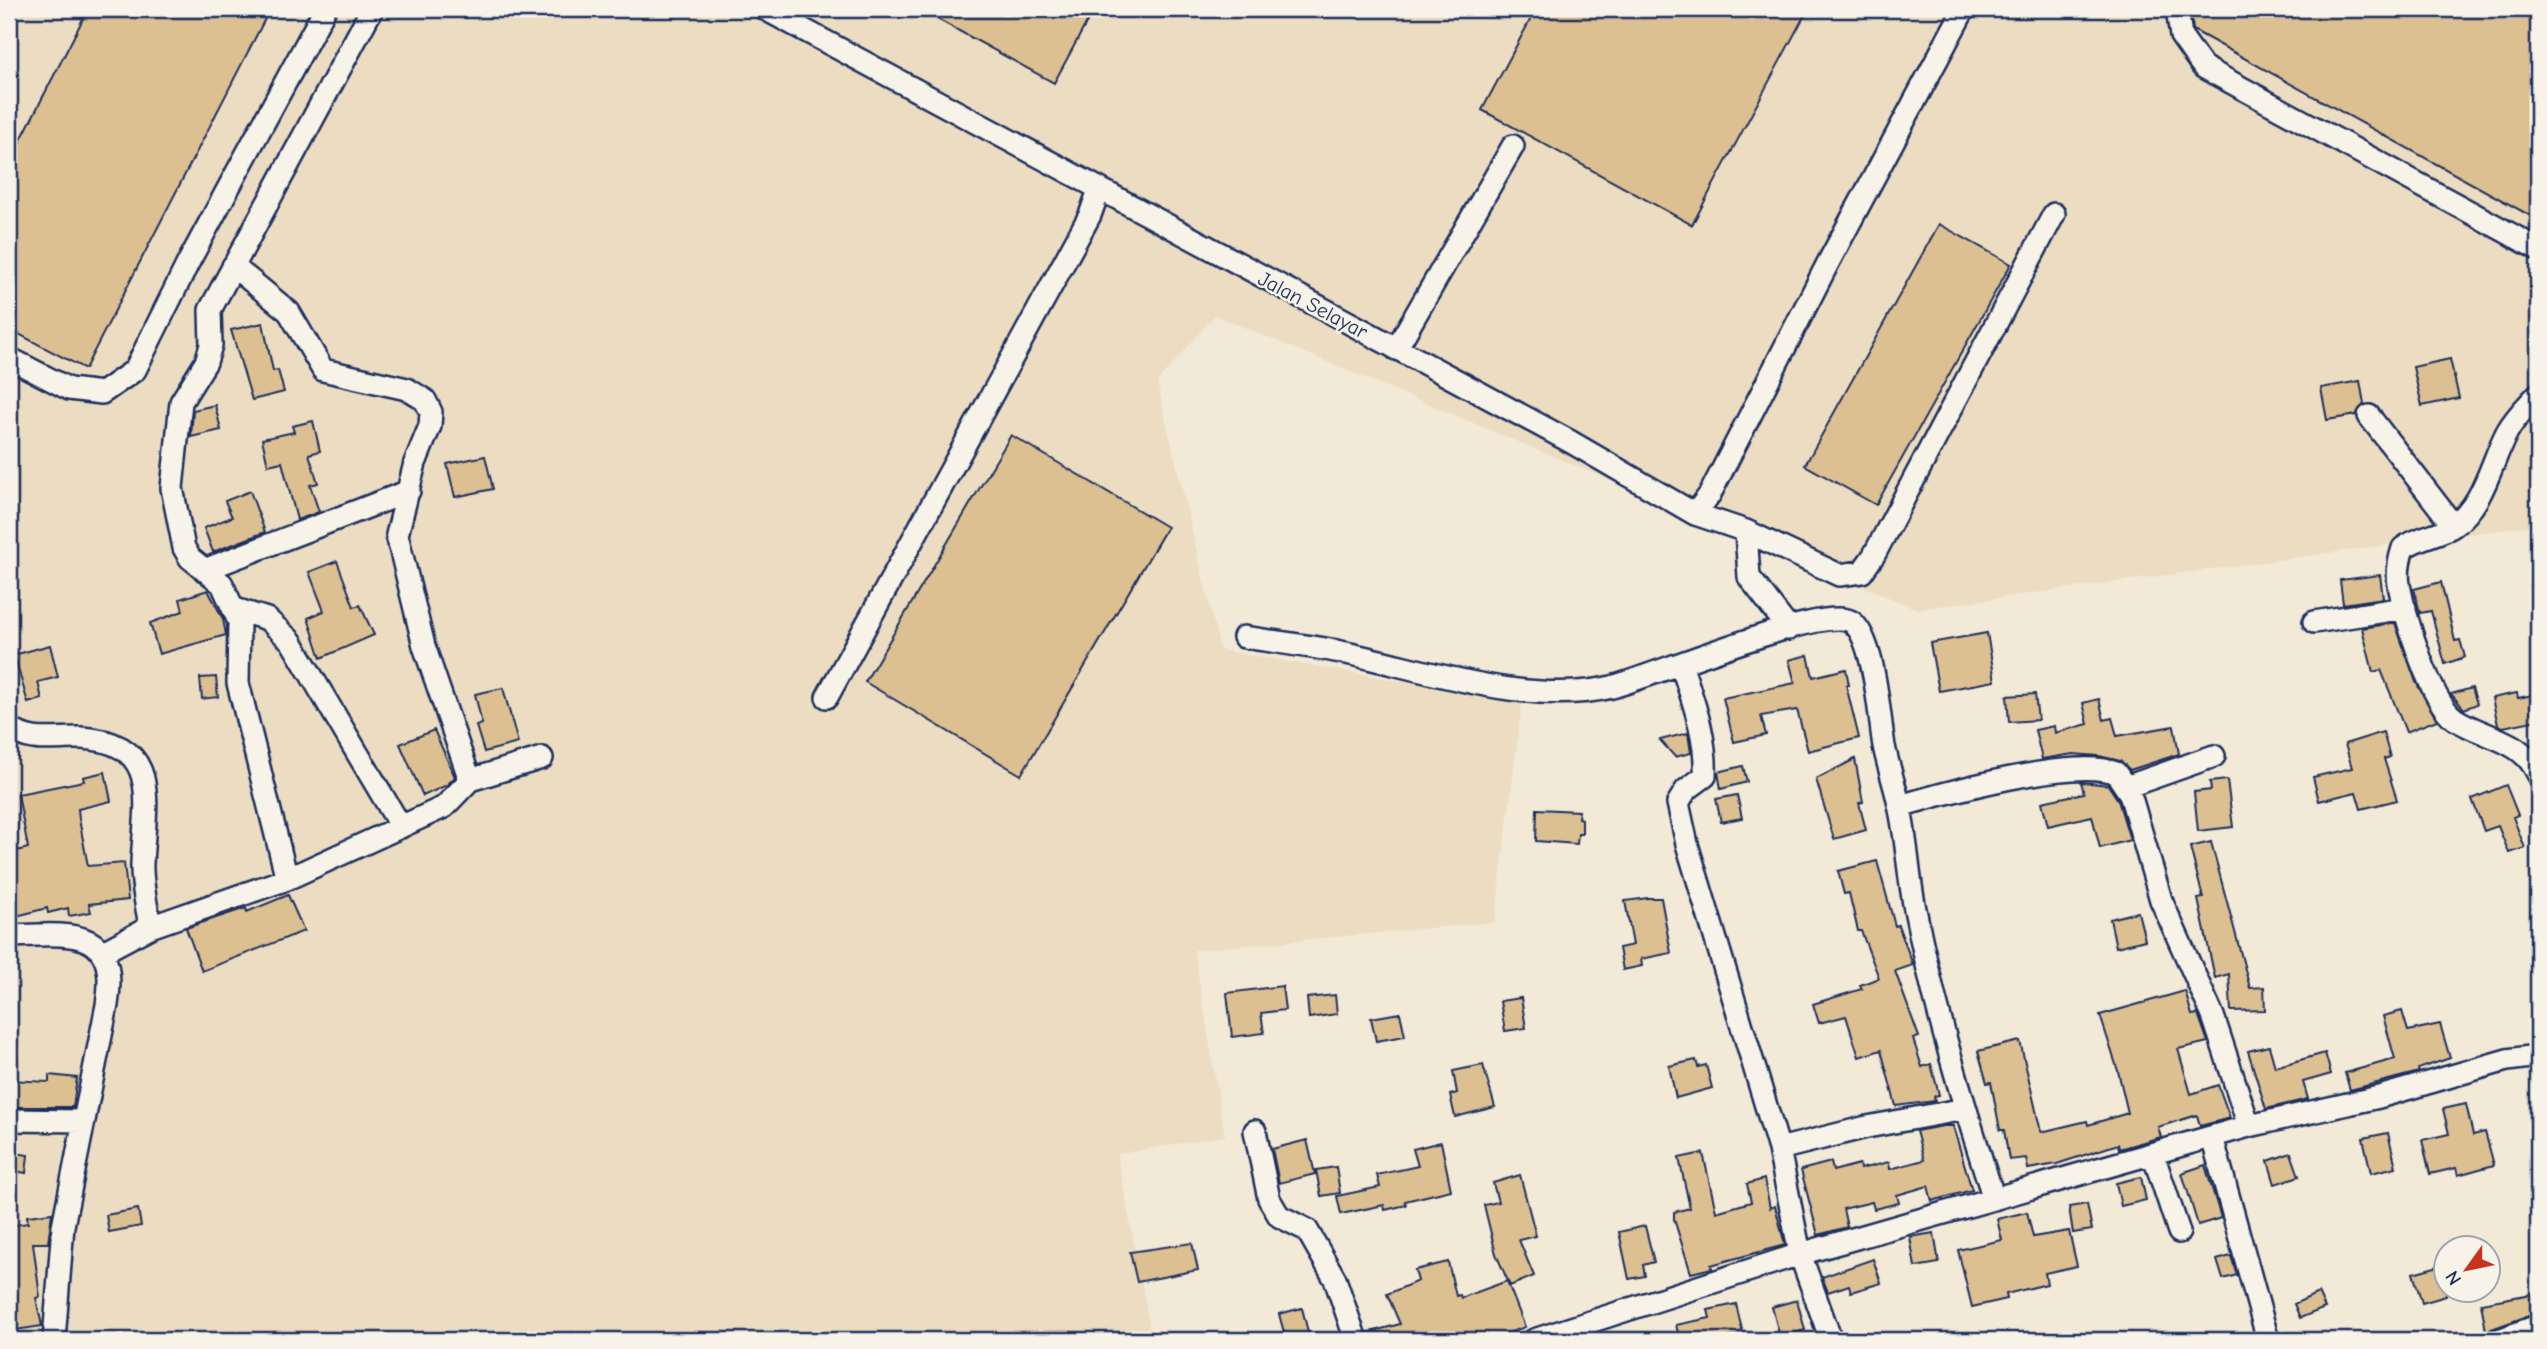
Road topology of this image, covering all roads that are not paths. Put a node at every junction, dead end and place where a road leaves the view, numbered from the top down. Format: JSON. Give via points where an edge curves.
{"nodes":[{"id":1,"x":324,"y":9,"type":"edge"},
{"id":2,"x":372,"y":9,"type":"edge"},
{"id":3,"x":765,"y":9,"type":"edge"},
{"id":4,"x":1964,"y":9,"type":"edge"},
{"id":5,"x":2177,"y":9,"type":"edge"},
{"id":6,"x":1513,"y":146,"type":"dead end"},
{"id":7,"x":1099,"y":190,"type":"junction"},
{"id":8,"x":2054,"y":214,"type":"dead end"},
{"id":9,"x":2538,"y":249,"type":"edge"},
{"id":10,"x":233,"y":266,"type":"junction"},
{"id":11,"x":1396,"y":349,"type":"junction"},
{"id":12,"x":9,"y":358,"type":"edge"},
{"id":13,"x":2538,"y":394,"type":"edge"},
{"id":14,"x":2369,"y":416,"type":"dead end"},
{"id":15,"x":409,"y":491,"type":"junction"},
{"id":16,"x":1695,"y":514,"type":"junction"},
{"id":17,"x":2453,"y":526,"type":"junction"},
{"id":18,"x":1746,"y":531,"type":"junction"},
{"id":19,"x":204,"y":570,"type":"junction"},
{"id":20,"x":2405,"y":608,"type":"junction"},
{"id":21,"x":235,"y":609,"type":"junction"},
{"id":22,"x":2314,"y":622,"type":"dead end"},
{"id":23,"x":1789,"y":629,"type":"junction"},
{"id":24,"x":1244,"y":637,"type":"dead end"},
{"id":25,"x":1681,"y":664,"type":"junction"},
{"id":26,"x":827,"y":697,"type":"dead end"},
{"id":27,"x":9,"y":727,"type":"edge"},
{"id":28,"x":2532,"y":748,"type":"edge"},
{"id":29,"x":2214,"y":756,"type":"dead end"},
{"id":30,"x":542,"y":758,"type":"dead end"},
{"id":31,"x":2538,"y":774,"type":"edge"},
{"id":32,"x":470,"y":780,"type":"junction"},
{"id":33,"x":2126,"y":787,"type":"junction"},
{"id":34,"x":1900,"y":806,"type":"junction"},
{"id":35,"x":401,"y":827,"type":"junction"},
{"id":36,"x":287,"y":879,"type":"junction"},
{"id":37,"x":150,"y":927,"type":"junction"},
{"id":38,"x":9,"y":936,"type":"edge"},
{"id":39,"x":103,"y":952,"type":"junction"},
{"id":40,"x":2538,"y":1056,"type":"edge"},
{"id":41,"x":1965,"y":1109,"type":"junction"},
{"id":42,"x":9,"y":1120,"type":"edge"},
{"id":43,"x":83,"y":1121,"type":"junction"},
{"id":44,"x":2249,"y":1126,"type":"junction"},
{"id":45,"x":1255,"y":1131,"type":"dead end"},
{"id":46,"x":2212,"y":1137,"type":"junction"},
{"id":47,"x":1779,"y":1149,"type":"junction"},
{"id":48,"x":2153,"y":1154,"type":"junction"},
{"id":49,"x":1994,"y":1199,"type":"junction"},
{"id":50,"x":2179,"y":1232,"type":"dead end"},
{"id":51,"x":1800,"y":1254,"type":"junction"},
{"id":52,"x":2538,"y":1326,"type":"edge"},
{"id":53,"x":54,"y":1340,"type":"edge"},
{"id":54,"x":1356,"y":1340,"type":"edge"},
{"id":55,"x":1534,"y":1340,"type":"edge"},
{"id":56,"x":1831,"y":1340,"type":"edge"},
{"id":57,"x":2268,"y":1340,"type":"edge"},
{"id":58,"x":2499,"y":1340,"type":"edge"}],
"edges":[{"from":1,"to":12,"type":"street","via":[[135,370],[102,393],[69,390]]},
{"from":2,"to":10,"type":"street"},
{"from":3,"to":7,"type":"street","name":"Jalan Selayar"},
{"from":4,"to":16,"type":"street","via":[[1710,494]]},
{"from":5,"to":9,"type":"street","via":[[2181,36],[2203,67]]},
{"from":6,"to":11,"type":"street"},
{"from":7,"to":11,"type":"street","name":"Jalan Selayar"},
{"from":7,"to":26,"type":"street","via":[[1090,215]]},
{"from":8,"to":18,"type":"street","name":"Jalan Selayar","via":[[1867,567],[1856,575],[1839,575]]},
{"from":10,"to":15,"type":"street","via":[[289,312],[323,370],[407,389],[425,400],[431,412],[430,426]]},
{"from":10,"to":19,"type":"street","via":[[210,310],[211,345],[181,402],[175,448],[172,488],[181,541],[190,558]]},
{"from":11,"to":16,"type":"street","name":"Jalan Selayar"},
{"from":13,"to":17,"type":"street","via":[[2506,433],[2487,480]]},
{"from":14,"to":17,"type":"street"},
{"from":15,"to":19,"type":"street"},
{"from":15,"to":32,"type":"street","via":[[397,535],[424,646]]},
{"from":16,"to":18,"type":"street","name":"Jalan Selayar"},
{"from":17,"to":20,"type":"street","via":[[2403,548],[2399,570]]},
{"from":18,"to":23,"type":"street","via":[[1749,576]]},
{"from":19,"to":21,"type":"street","via":[[222,584]]},
{"from":20,"to":22,"type":"street"},
{"from":20,"to":28,"type":"street","via":[[2430,684],[2453,718]]},
{"from":21,"to":35,"type":"street","via":[[267,619],[290,641]]},
{"from":21,"to":36,"type":"street","via":[[238,683]]},
{"from":23,"to":25,"type":"street"},
{"from":23,"to":34,"type":"street","via":[[1831,617],[1853,623],[1861,633]]},
{"from":24,"to":25,"type":"street","via":[[1555,693],[1613,687]]},
{"from":25,"to":47,"type":"street","via":[[1706,758],[1705,776],[1686,790],[1678,803],[1680,813],[1704,907]]},
{"from":27,"to":37,"type":"street","via":[[47,740],[97,739],[133,756],[143,769],[147,809],[142,867]]},
{"from":28,"to":31,"type":"street"},
{"from":29,"to":33,"type":"street"},
{"from":30,"to":32,"type":"street"},
{"from":32,"to":35,"type":"street","via":[[444,807]]},
{"from":33,"to":34,"type":"street","via":[[2116,773],[2092,768],[2000,780]]},
{"from":33,"to":44,"type":"street","via":[[2161,900],[2213,1016]]},
{"from":34,"to":41,"type":"street","via":[[1914,907]]},
{"from":35,"to":36,"type":"street"},
{"from":36,"to":37,"type":"street"},
{"from":37,"to":39,"type":"street"},
{"from":38,"to":39,"type":"street","via":[[75,934]]},
{"from":39,"to":43,"type":"street","via":[[111,982]]},
{"from":40,"to":44,"type":"street"},
{"from":41,"to":47,"type":"street"},
{"from":41,"to":49,"type":"street"},
{"from":42,"to":43,"type":"street"},
{"from":43,"to":53,"type":"street","via":[[63,1226]]},
{"from":44,"to":46,"type":"street"},
{"from":45,"to":54,"type":"street","via":[[1269,1199],[1279,1216],[1307,1230],[1335,1279]]},
{"from":46,"to":48,"type":"street"},
{"from":46,"to":57,"type":"street"},
{"from":47,"to":51,"type":"street"},
{"from":48,"to":49,"type":"street"},
{"from":48,"to":50,"type":"street"},
{"from":49,"to":51,"type":"street"},
{"from":51,"to":55,"type":"street"},
{"from":51,"to":56,"type":"street"},
{"from":52,"to":58,"type":"street"}]}
